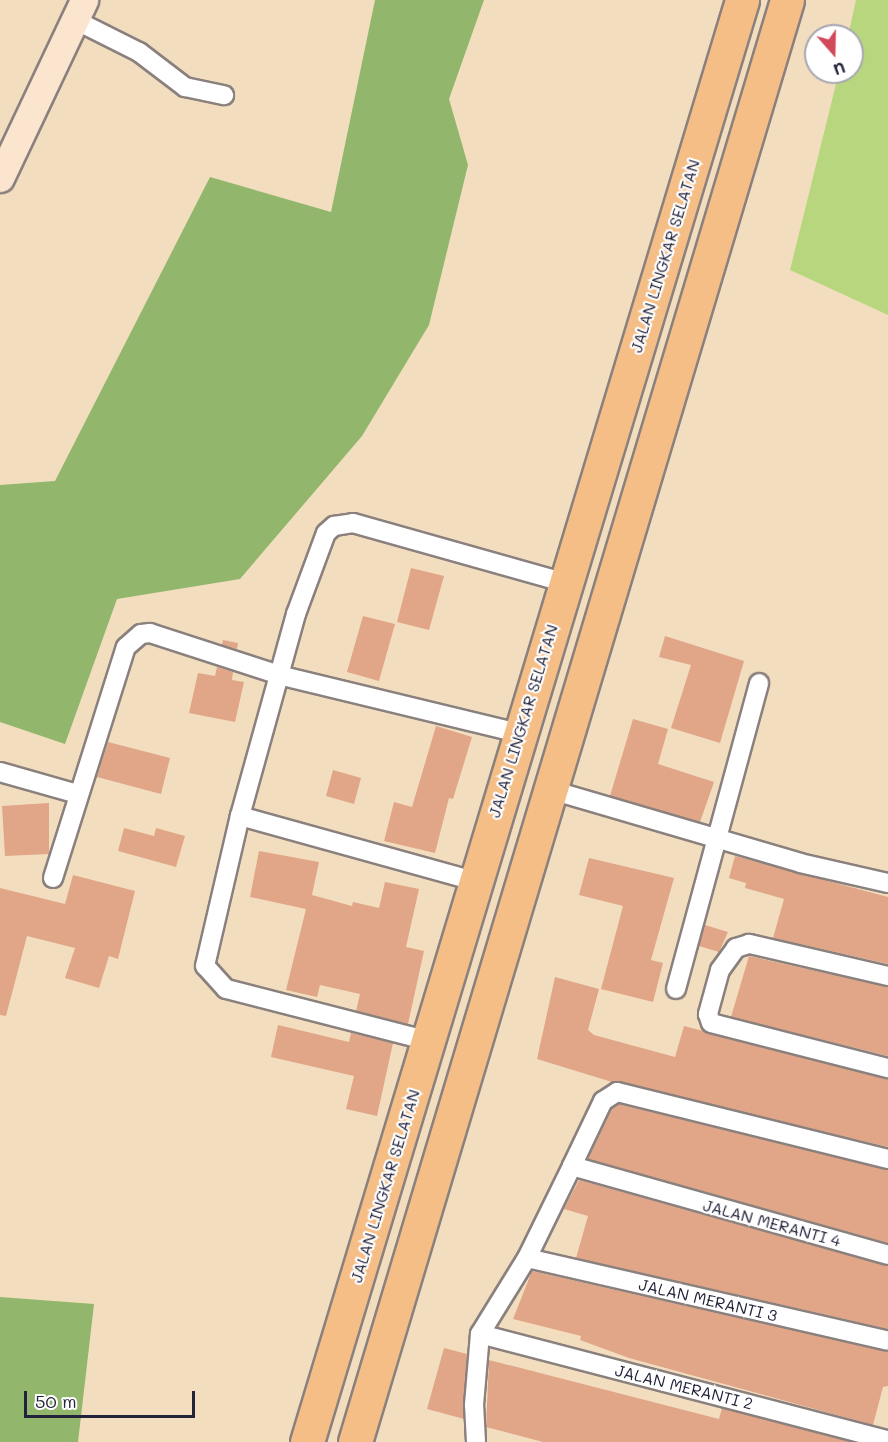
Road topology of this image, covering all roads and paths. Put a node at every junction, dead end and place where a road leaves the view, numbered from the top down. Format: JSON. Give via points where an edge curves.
{"nodes":[{"id":1,"x":742,"y":0,"type":"edge"},
{"id":2,"x":787,"y":0,"type":"edge"},
{"id":3,"x":79,"y":10,"type":"edge"},
{"id":4,"x":224,"y":95,"type":"dead end"},
{"id":5,"x":2,"y":168,"type":"edge"},
{"id":6,"x":566,"y":582,"type":"junction"},
{"id":7,"x":542,"y":662,"type":"junction"},
{"id":8,"x":588,"y":671,"type":"junction"},
{"id":9,"x":279,"y":675,"type":"junction"},
{"id":10,"x":759,"y":682,"type":"dead end"},
{"id":11,"x":518,"y":733,"type":"junction"},
{"id":12,"x":0,"y":772,"type":"edge"},
{"id":13,"x":551,"y":790,"type":"junction"},
{"id":14,"x":78,"y":794,"type":"junction"},
{"id":15,"x":240,"y":816,"type":"junction"},
{"id":16,"x":715,"y":838,"type":"junction"},
{"id":17,"x":53,"y":878,"type":"dead end"},
{"id":18,"x":474,"y":881,"type":"junction"},
{"id":19,"x":888,"y":883,"type":"edge"},
{"id":20,"x":888,"y":976,"type":"edge"},
{"id":21,"x":676,"y":988,"type":"dead end"},
{"id":22,"x":429,"y":1041,"type":"junction"},
{"id":23,"x":888,"y":1068,"type":"edge"},
{"id":24,"x":888,"y":1160,"type":"edge"},
{"id":25,"x":572,"y":1166,"type":"junction"},
{"id":26,"x":888,"y":1255,"type":"edge"},
{"id":27,"x":527,"y":1258,"type":"junction"},
{"id":28,"x":480,"y":1335,"type":"junction"},
{"id":29,"x":888,"y":1341,"type":"edge"},
{"id":30,"x":888,"y":1440,"type":"edge"},
{"id":31,"x":307,"y":1442,"type":"edge"},
{"id":32,"x":355,"y":1442,"type":"edge"},
{"id":33,"x":476,"y":1442,"type":"edge"}],
"edges":[{"from":1,"to":6,"type":"highway","name":"JALAN LINGKAR SELATAN"},
{"from":2,"to":8,"type":"highway"},
{"from":3,"to":4,"type":"street","via":[[185,87]]},
{"from":3,"to":5,"type":"street"},
{"from":6,"to":7,"type":"highway","name":"JALAN LINGKAR SELATAN"},
{"from":6,"to":9,"type":"street","via":[[353,523],[334,526],[319,545]]},
{"from":7,"to":8,"type":"highway"},
{"from":7,"to":11,"type":"highway","name":"JALAN LINGKAR SELATAN"},
{"from":8,"to":13,"type":"highway"},
{"from":9,"to":11,"type":"street"},
{"from":9,"to":14,"type":"street","via":[[150,633],[136,636],[126,647]]},
{"from":9,"to":15,"type":"street"},
{"from":10,"to":16,"type":"street"},
{"from":11,"to":18,"type":"highway","name":"JALAN LINGKAR SELATAN"},
{"from":12,"to":14,"type":"street"},
{"from":13,"to":16,"type":"street"},
{"from":13,"to":32,"type":"highway"},
{"from":14,"to":17,"type":"street"},
{"from":15,"to":18,"type":"street"},
{"from":15,"to":22,"type":"street","via":[[205,966],[226,989]]},
{"from":16,"to":19,"type":"street"},
{"from":16,"to":21,"type":"street"},
{"from":18,"to":22,"type":"highway","name":"JALAN LINGKAR SELATAN"},
{"from":20,"to":23,"type":"street","via":[[749,944],[735,948],[727,958],[715,983],[708,1014],[711,1023]]},
{"from":22,"to":31,"type":"highway","name":"JALAN LINGKAR SELATAN"},
{"from":24,"to":25,"type":"street","via":[[616,1092],[603,1101]]},
{"from":25,"to":26,"type":"street","name":"JALAN MERANTI 4"},
{"from":25,"to":27,"type":"street"},
{"from":27,"to":28,"type":"street"},
{"from":27,"to":29,"type":"street","name":"JALAN MERANTI 3"},
{"from":28,"to":30,"type":"street","name":"JALAN MERANTI 2"},
{"from":28,"to":33,"type":"street","via":[[474,1405]]}]}
